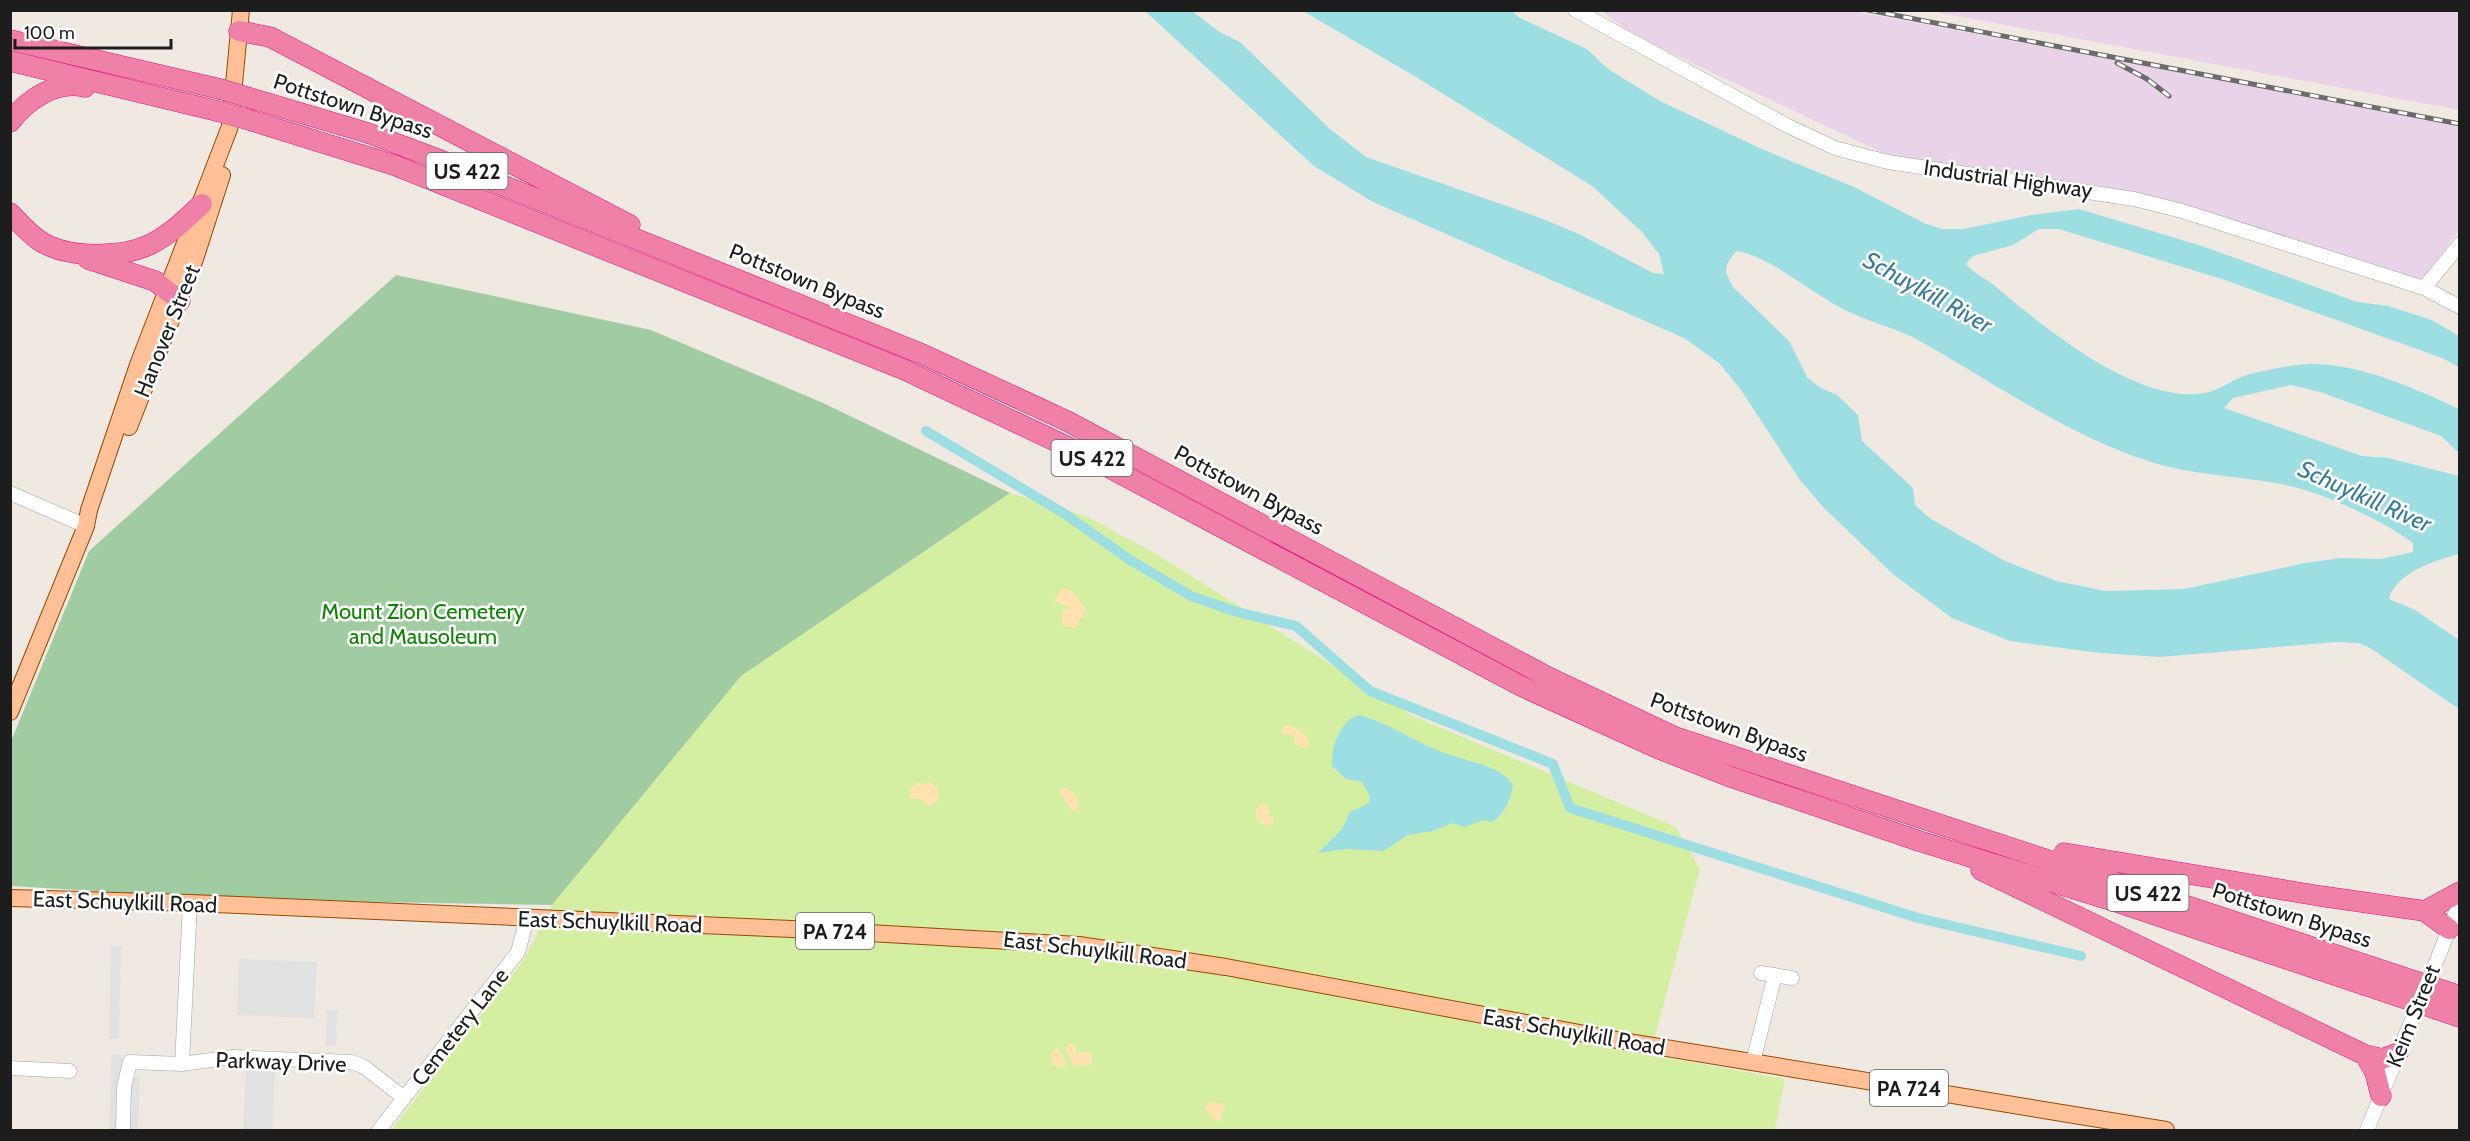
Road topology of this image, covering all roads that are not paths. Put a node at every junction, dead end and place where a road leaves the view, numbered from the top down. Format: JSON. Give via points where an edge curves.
{"nodes":[{"id":1,"x":241,"y":10,"type":"edge"},
{"id":2,"x":1575,"y":10,"type":"edge"},
{"id":3,"x":239,"y":31,"type":"junction"},
{"id":4,"x":10,"y":40,"type":"edge"},
{"id":5,"x":10,"y":62,"type":"edge"},
{"id":6,"x":118,"y":87,"type":"junction"},
{"id":7,"x":10,"y":123,"type":"edge"},
{"id":8,"x":237,"y":124,"type":"junction"},
{"id":9,"x":202,"y":204,"type":"junction"},
{"id":10,"x":10,"y":213,"type":"edge"},
{"id":11,"x":2460,"y":244,"type":"edge"},
{"id":12,"x":50,"y":246,"type":"junction"},
{"id":13,"x":683,"y":257,"type":"junction"},
{"id":14,"x":2424,"y":288,"type":"junction"},
{"id":15,"x":174,"y":296,"type":"junction"},
{"id":16,"x":2460,"y":307,"type":"edge"},
{"id":17,"x":11,"y":494,"type":"edge"},
{"id":18,"x":86,"y":526,"type":"junction"},
{"id":19,"x":10,"y":712,"type":"edge"},
{"id":20,"x":1836,"y":790,"type":"junction"},
{"id":21,"x":1919,"y":841,"type":"junction"},
{"id":22,"x":2460,"y":892,"type":"edge"},
{"id":23,"x":10,"y":898,"type":"edge"},
{"id":24,"x":2460,"y":902,"type":"edge"},
{"id":25,"x":189,"y":903,"type":"junction"},
{"id":26,"x":2425,"y":910,"type":"junction"},
{"id":27,"x":527,"y":918,"type":"junction"},
{"id":28,"x":2451,"y":935,"type":"edge"},
{"id":29,"x":1792,"y":978,"type":"dead end"},
{"id":30,"x":2460,"y":996,"type":"edge"},
{"id":31,"x":2460,"y":1017,"type":"edge"},
{"id":32,"x":2398,"y":1053,"type":"junction"},
{"id":33,"x":2365,"y":1056,"type":"junction"},
{"id":34,"x":1753,"y":1062,"type":"junction"},
{"id":35,"x":182,"y":1064,"type":"junction"},
{"id":36,"x":10,"y":1068,"type":"edge"},
{"id":37,"x":70,"y":1071,"type":"dead end"},
{"id":38,"x":2381,"y":1096,"type":"junction"},
{"id":39,"x":404,"y":1098,"type":"junction"},
{"id":40,"x":123,"y":1131,"type":"edge"},
{"id":41,"x":379,"y":1131,"type":"edge"},
{"id":42,"x":2166,"y":1131,"type":"edge"},
{"id":43,"x":2367,"y":1131,"type":"edge"}],
"edges":[{"from":1,"to":3,"type":"main road","name":"Hanover Street"},
{"from":2,"to":14,"type":"street","name":"Industrial Highway","via":[[1835,148],[1888,162],[2134,199]]},
{"from":3,"to":8,"type":"main road","name":"Hanover Street"},
{"from":3,"to":13,"type":"highway","via":[[270,37],[668,245]]},
{"from":4,"to":13,"type":"highway","name":"Pottstown Bypass","number":"US 422","bridge":true,"via":[[220,89],[368,133]]},
{"from":5,"to":6,"type":"highway","name":"Pottstown Bypass","number":"US 422"},
{"from":6,"to":7,"type":"highway","via":[[106,92],[61,86],[25,105]]},
{"from":6,"to":8,"type":"highway","name":"Pottstown Bypass","number":"US 422","bridge":true,"via":[[217,111]]},
{"from":8,"to":9,"type":"main road","name":"Hanover Street"},
{"from":8,"to":15,"type":"main road","name":"Hanover Street","via":[[215,203]]},
{"from":8,"to":21,"type":"highway","name":"Pottstown Bypass","number":"US 422","via":[[328,143],[404,169],[905,370],[1087,456],[1452,651],[1583,716],[1728,776]]},
{"from":9,"to":12,"type":"highway","via":[[162,237],[126,253],[85,254]]},
{"from":9,"to":15,"type":"main road","name":"Hanover Street"},
{"from":10,"to":12,"type":"highway"},
{"from":11,"to":14,"type":"street"},
{"from":12,"to":15,"type":"highway","via":[[155,282]]},
{"from":13,"to":20,"type":"highway","name":"Pottstown Bypass","number":"US 422","via":[[922,354],[1067,421],[1548,677],[1675,737]]},
{"from":14,"to":16,"type":"street","name":"Industrial Highway"},
{"from":15,"to":18,"type":"main road","name":"Hanover Street","via":[[95,518]]},
{"from":17,"to":18,"type":"street"},
{"from":18,"to":19,"type":"main road","name":"Hanover Street"},
{"from":20,"to":26,"type":"highway","via":[[2079,858]]},
{"from":20,"to":30,"type":"highway","name":"Pottstown Bypass","number":"US 422"},
{"from":21,"to":31,"type":"highway","name":"Pottstown Bypass","number":"US 422","via":[[2120,903]]},
{"from":21,"to":33,"type":"highway"},
{"from":22,"to":26,"type":"highway"},
{"from":23,"to":25,"type":"main road","name":"East Schuylkill Road","number":"PA 724"},
{"from":24,"to":28,"type":"street","name":"Keim Street"},
{"from":25,"to":27,"type":"main road","name":"East Schuylkill Road","number":"PA 724"},
{"from":25,"to":35,"type":"street"},
{"from":26,"to":28,"type":"highway"},
{"from":27,"to":34,"type":"main road","name":"East Schuylkill Road","number":"PA 724","via":[[1079,945],[1215,965]]},
{"from":27,"to":39,"type":"street","name":"Cemetery Lane","via":[[518,952]]},
{"from":28,"to":32,"type":"street","name":"Keim Street","bridge":true},
{"from":29,"to":34,"type":"street","via":[[1768,974]]},
{"from":32,"to":33,"type":"highway","via":[[2382,1059]]},
{"from":32,"to":38,"type":"street","name":"Keim Street"},
{"from":33,"to":38,"type":"highway","via":[[2375,1072]]},
{"from":34,"to":42,"type":"main road","name":"East Schuylkill Road","number":"PA 724"},
{"from":35,"to":39,"type":"street","name":"Parkway Drive","via":[[233,1057],[351,1062],[363,1066]]},
{"from":35,"to":40,"type":"street","name":"Parkway Drive","via":[[130,1062],[124,1087]]},
{"from":36,"to":37,"type":"street"},
{"from":38,"to":43,"type":"street","name":"Keim Street"},
{"from":39,"to":41,"type":"street","name":"Cemetery Lane"}]}
